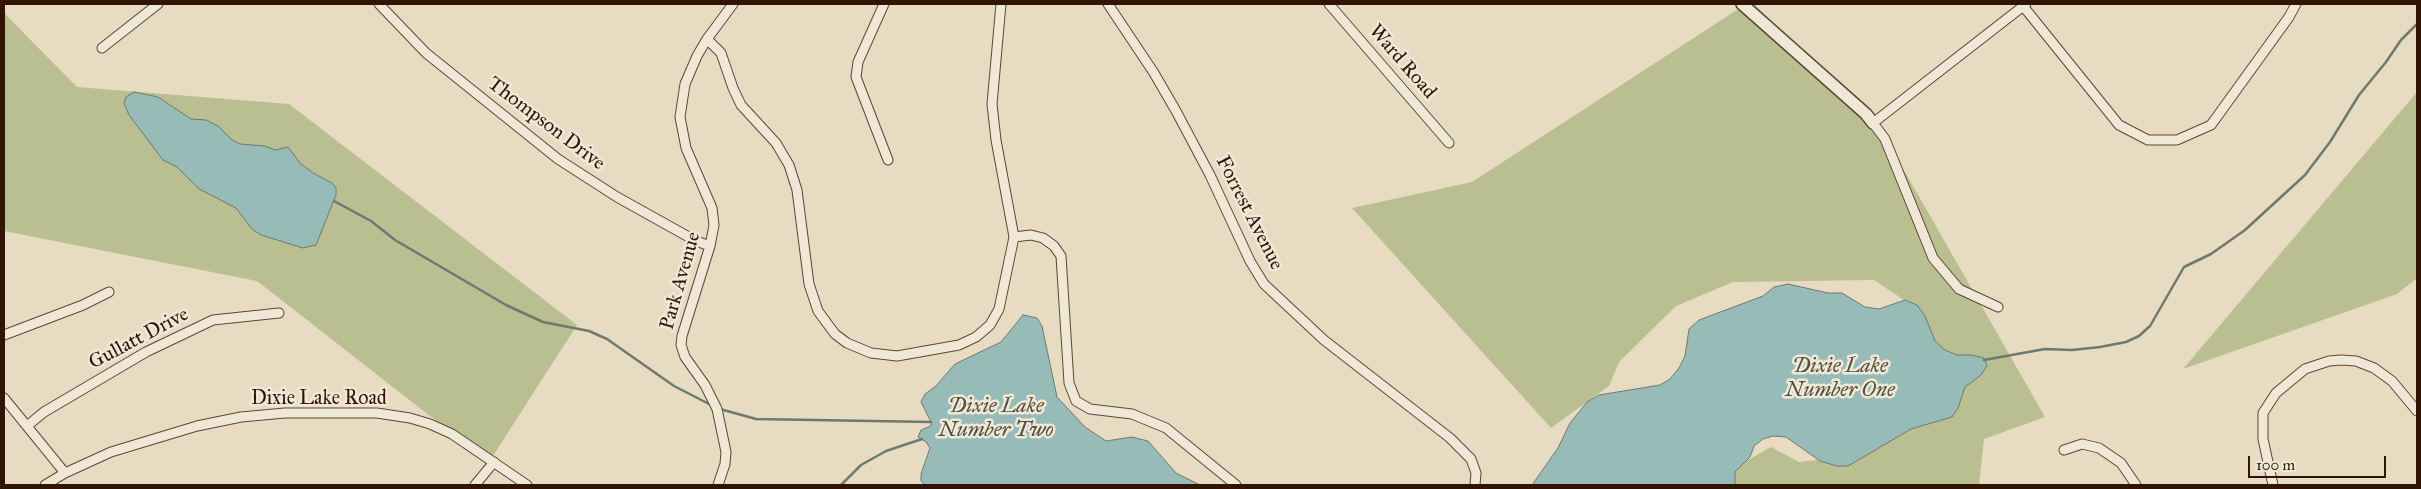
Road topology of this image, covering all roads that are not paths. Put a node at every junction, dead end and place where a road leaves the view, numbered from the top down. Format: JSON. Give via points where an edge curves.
{"nodes":[{"id":1,"x":158,"y":4,"type":"edge"},
{"id":2,"x":379,"y":4,"type":"edge"},
{"id":3,"x":733,"y":4,"type":"edge"},
{"id":4,"x":884,"y":4,"type":"edge"},
{"id":5,"x":1001,"y":4,"type":"edge"},
{"id":6,"x":1108,"y":4,"type":"edge"},
{"id":7,"x":1329,"y":4,"type":"edge"},
{"id":8,"x":1742,"y":4,"type":"edge"},
{"id":9,"x":2296,"y":4,"type":"edge"},
{"id":10,"x":2024,"y":5,"type":"edge"},
{"id":11,"x":707,"y":38,"type":"junction"},
{"id":12,"x":102,"y":48,"type":"dead end"},
{"id":13,"x":1873,"y":123,"type":"junction"},
{"id":14,"x":1449,"y":143,"type":"dead end"},
{"id":15,"x":888,"y":160,"type":"dead end"},
{"id":16,"x":1014,"y":237,"type":"junction"},
{"id":17,"x":710,"y":246,"type":"junction"},
{"id":18,"x":109,"y":292,"type":"dead end"},
{"id":19,"x":1998,"y":307,"type":"dead end"},
{"id":20,"x":279,"y":313,"type":"dead end"},
{"id":21,"x":4,"y":335,"type":"edge"},
{"id":22,"x":4,"y":398,"type":"edge"},
{"id":23,"x":2417,"y":412,"type":"edge"},
{"id":24,"x":27,"y":426,"type":"junction"},
{"id":25,"x":2064,"y":450,"type":"dead end"},
{"id":26,"x":494,"y":462,"type":"junction"},
{"id":27,"x":65,"y":473,"type":"junction"},
{"id":28,"x":45,"y":485,"type":"edge"},
{"id":29,"x":475,"y":485,"type":"edge"},
{"id":30,"x":527,"y":485,"type":"edge"},
{"id":31,"x":718,"y":485,"type":"edge"},
{"id":32,"x":1236,"y":485,"type":"edge"},
{"id":33,"x":1476,"y":485,"type":"edge"},
{"id":34,"x":2136,"y":485,"type":"edge"},
{"id":35,"x":2274,"y":485,"type":"edge"}],
"edges":[{"from":1,"to":12,"type":"street"},
{"from":2,"to":17,"type":"street","name":"Thompson Drive","via":[[426,54],[558,159],[617,197]]},
{"from":3,"to":11,"type":"street","name":"Park Avenue"},
{"from":4,"to":15,"type":"street","via":[[858,62],[856,77]]},
{"from":5,"to":16,"type":"street","via":[[992,104]]},
{"from":6,"to":33,"type":"street","name":"Forrest Avenue","via":[[1176,111],[1264,284],[1324,340],[1450,438],[1471,459]]},
{"from":7,"to":14,"type":"street","name":"Ward Road"},
{"from":8,"to":13,"type":"street"},
{"from":9,"to":10,"type":"street","via":[[2211,125],[2177,140],[2148,140],[2119,125]]},
{"from":10,"to":13,"type":"street"},
{"from":11,"to":16,"type":"street","via":[[721,53],[741,105],[776,143],[789,164],[797,190],[812,298],[826,324],[847,342],[871,353],[897,356],[958,345],[976,337],[990,324],[999,309]]},
{"from":11,"to":17,"type":"street","name":"Park Avenue","via":[[685,84],[680,116],[686,148],[712,208],[714,225]]},
{"from":13,"to":19,"type":"street","via":[[1885,140],[1933,258],[1959,289]]},
{"from":16,"to":32,"type":"street","via":[[1031,235],[1043,238],[1061,256],[1068,383],[1076,401],[1090,409],[1132,414],[1166,428]]},
{"from":17,"to":31,"type":"street","name":"Park Avenue","via":[[681,346],[717,409],[726,452]]},
{"from":18,"to":21,"type":"street"},
{"from":20,"to":24,"type":"street","name":"Gullatt Drive","via":[[213,320],[146,352],[44,412]]},
{"from":22,"to":24,"type":"street"},
{"from":23,"to":35,"type":"street","via":[[2392,381],[2374,368],[2356,361],[2329,361],[2306,369],[2276,393],[2263,413],[2263,439]]},
{"from":24,"to":27,"type":"street"},
{"from":25,"to":34,"type":"street","via":[[2082,444],[2099,448],[2121,463]]},
{"from":26,"to":27,"type":"street","name":"Dixie Lake Road","via":[[452,434],[410,418],[377,414],[285,413],[197,426],[111,452]]},
{"from":26,"to":29,"type":"street"},
{"from":26,"to":30,"type":"street","name":"Dixie Lake Road"},
{"from":27,"to":28,"type":"street","name":"Dixie Lake Road"}]}
